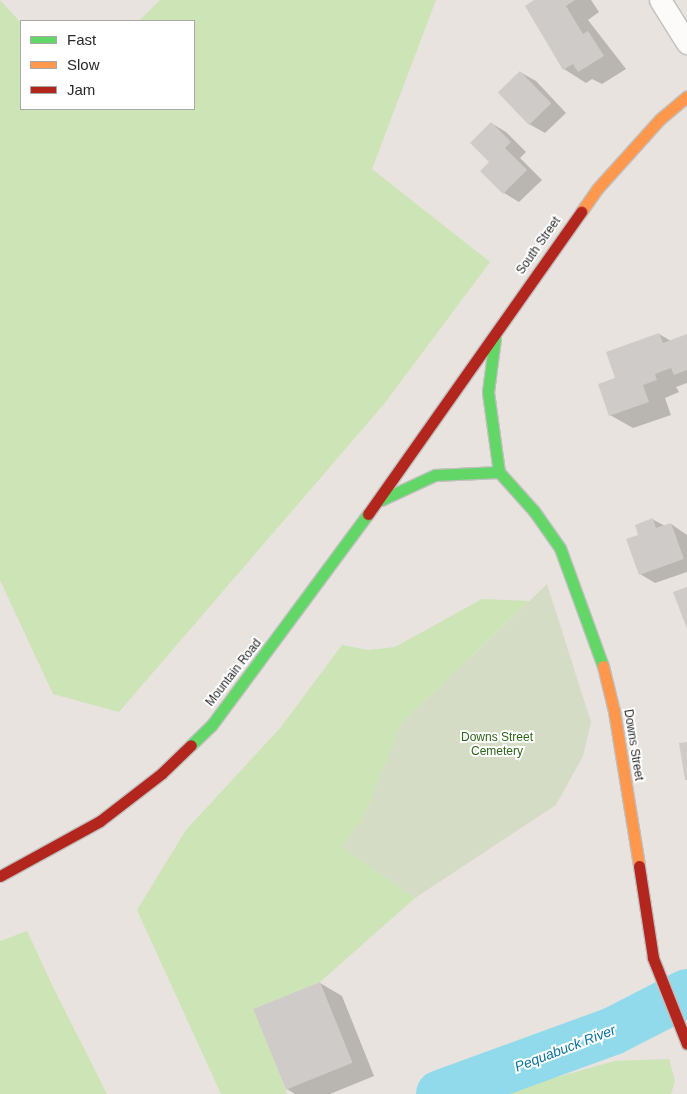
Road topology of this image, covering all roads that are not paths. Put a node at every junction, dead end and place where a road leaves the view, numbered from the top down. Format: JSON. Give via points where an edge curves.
{"nodes":[{"id":1,"x":660,"y":0,"type":"edge"},
{"id":2,"x":687,"y":43,"type":"edge"},
{"id":3,"x":687,"y":96,"type":"edge"},
{"id":4,"x":497,"y":330,"type":"junction"},
{"id":5,"x":430,"y":426,"type":"joint"},
{"id":6,"x":499,"y":472,"type":"junction"},
{"id":7,"x":375,"y":503,"type":"junction"},
{"id":8,"x":0,"y":876,"type":"edge"},
{"id":9,"x":687,"y":1044,"type":"edge"}],
"edges":[{"from":1,"to":2,"type":"street"},
{"from":3,"to":4,"type":"main road","name":"South Street","via":[[660,120],[597,189]]},
{"from":4,"to":5,"type":"main road","name":"South Street"},
{"from":4,"to":6,"type":"main road","via":[[488,392]]},
{"from":5,"to":7,"type":"main road","name":"Mountain Road"},
{"from":6,"to":7,"type":"main road","via":[[435,475]]},
{"from":6,"to":9,"type":"main road","name":"Downs Street","via":[[534,511],[560,548],[599,650],[614,711],[653,958]]},
{"from":7,"to":8,"type":"main road","name":"Mountain Road","via":[[257,668],[211,726],[162,773],[100,821]]}]}
